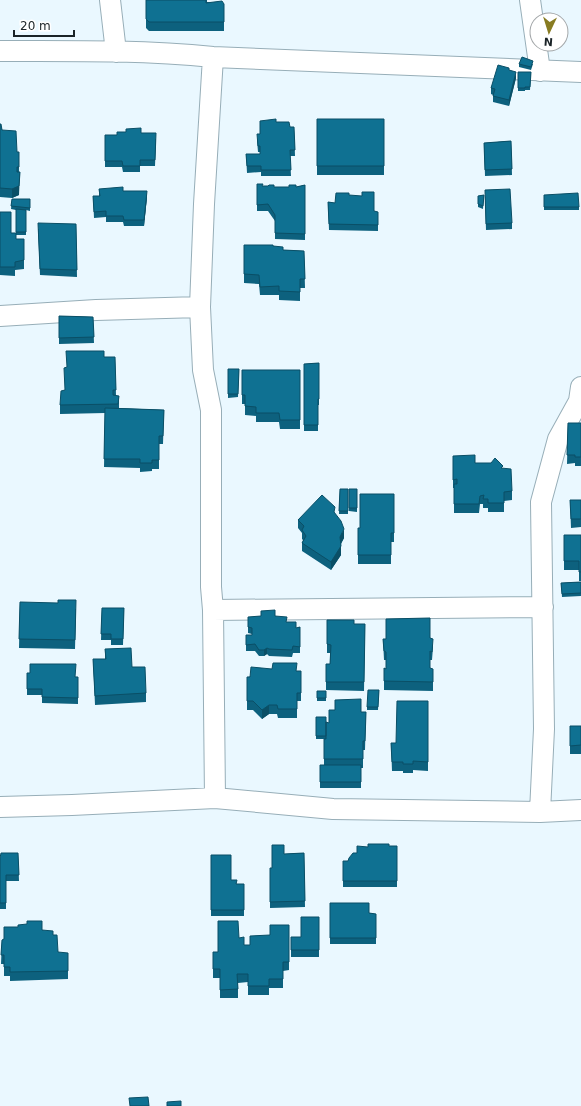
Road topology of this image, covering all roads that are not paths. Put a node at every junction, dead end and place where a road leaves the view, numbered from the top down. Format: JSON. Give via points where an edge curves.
{"nodes":[{"id":1,"x":110,"y":0,"type":"edge"},
{"id":2,"x":530,"y":0,"type":"edge"},
{"id":3,"x":0,"y":51,"type":"edge"},
{"id":4,"x":116,"y":52,"type":"junction"},
{"id":5,"x":213,"y":57,"type":"junction"},
{"id":6,"x":540,"y":71,"type":"junction"},
{"id":7,"x":581,"y":72,"type":"edge"},
{"id":8,"x":200,"y":307,"type":"junction"},
{"id":9,"x":0,"y":316,"type":"edge"},
{"id":10,"x":581,"y":387,"type":"edge"},
{"id":11,"x":542,"y":607,"type":"junction"},
{"id":12,"x":213,"y":610,"type":"junction"},
{"id":13,"x":215,"y":798,"type":"junction"},
{"id":14,"x":0,"y":806,"type":"edge"},
{"id":15,"x":581,"y":810,"type":"edge"},
{"id":16,"x":540,"y":812,"type":"junction"}],
"edges":[{"from":1,"to":4,"type":"street"},
{"from":2,"to":6,"type":"street"},
{"from":3,"to":4,"type":"street"},
{"from":4,"to":5,"type":"street"},
{"from":5,"to":6,"type":"street"},
{"from":5,"to":8,"type":"street"},
{"from":6,"to":7,"type":"street"},
{"from":8,"to":9,"type":"street"},
{"from":8,"to":12,"type":"street","via":[[202,370],[211,410]]},
{"from":10,"to":11,"type":"street","via":[[579,401],[558,439],[541,502]]},
{"from":11,"to":12,"type":"street"},
{"from":11,"to":16,"type":"street","via":[[544,729]]},
{"from":12,"to":13,"type":"street"},
{"from":13,"to":14,"type":"street"},
{"from":13,"to":16,"type":"street","via":[[333,809]]},
{"from":15,"to":16,"type":"street"}]}
